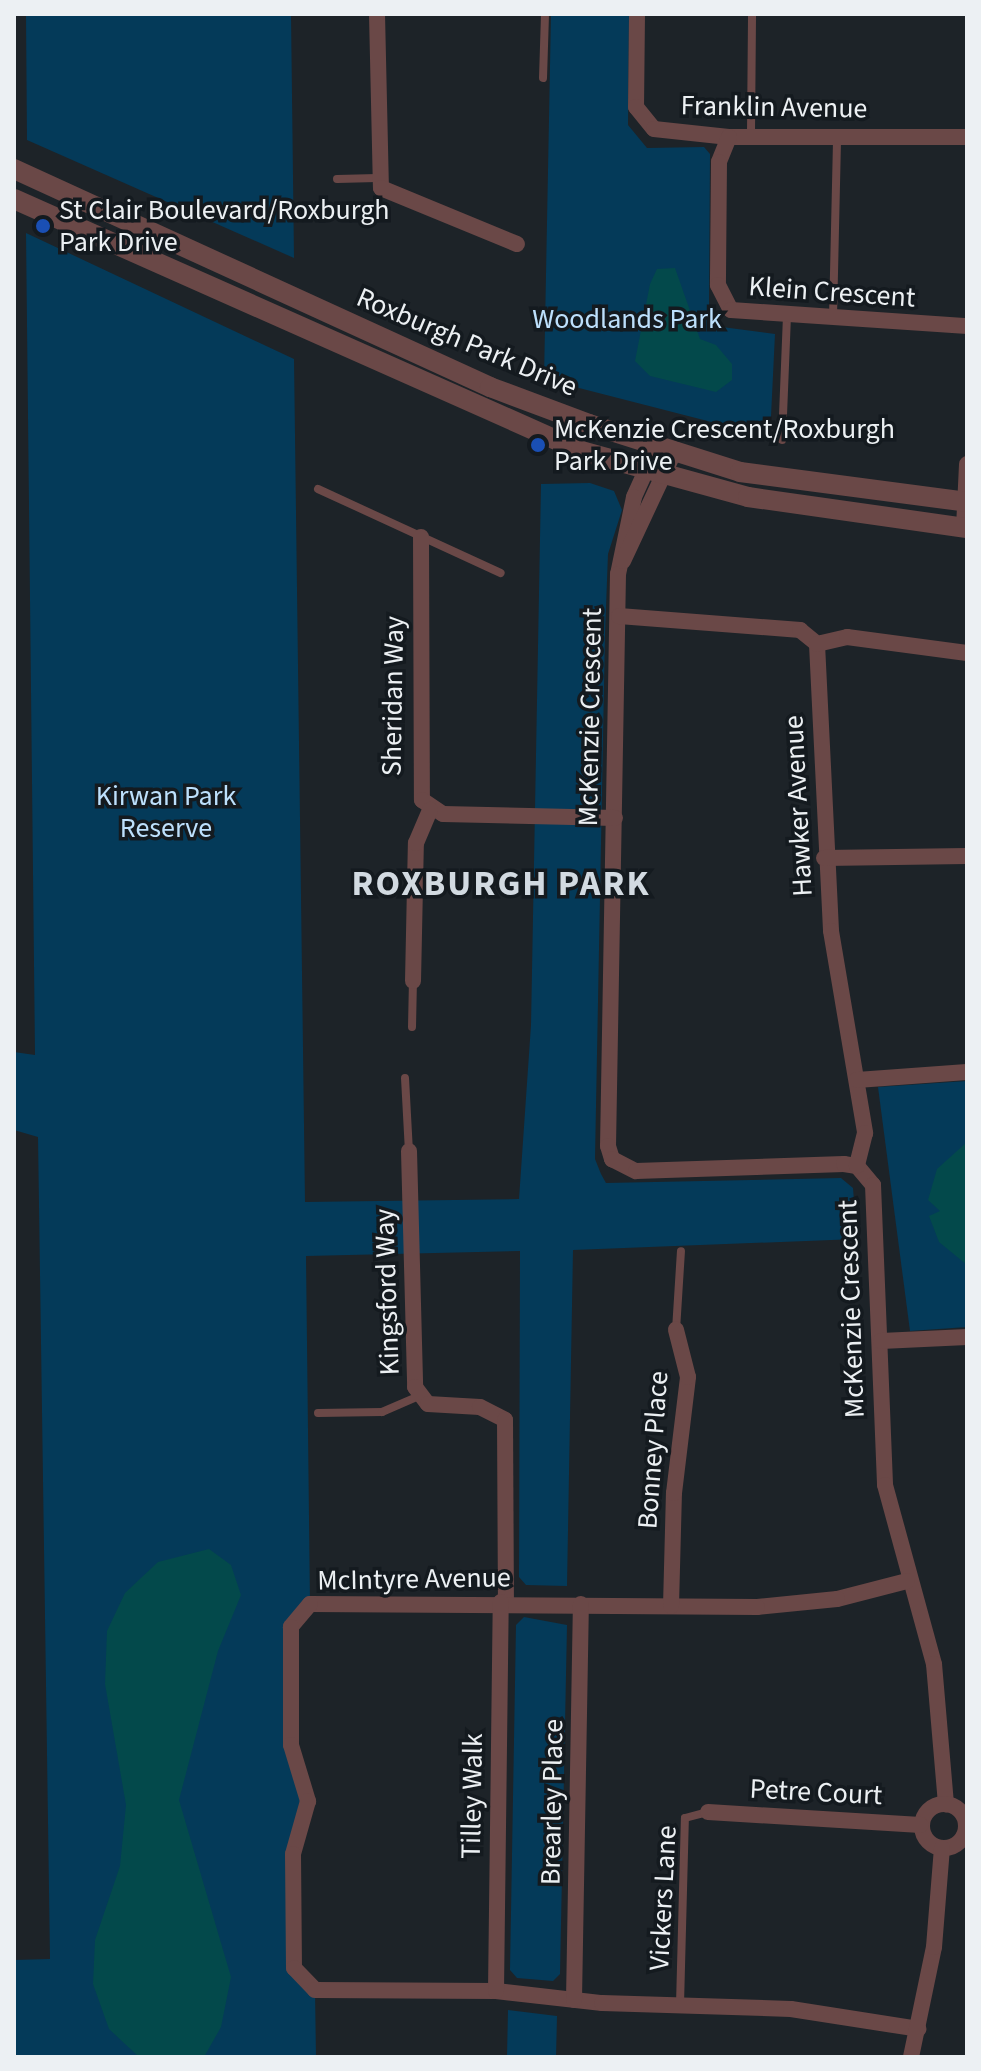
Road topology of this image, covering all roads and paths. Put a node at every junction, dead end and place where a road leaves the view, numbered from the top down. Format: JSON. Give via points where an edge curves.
{"nodes":[{"id":1,"x":545,"y":14,"type":"edge"},
{"id":2,"x":637,"y":14,"type":"edge"},
{"id":3,"x":752,"y":14,"type":"edge"},
{"id":4,"x":378,"y":16,"type":"edge"},
{"id":5,"x":543,"y":78,"type":"dead end"},
{"id":6,"x":751,"y":132,"type":"junction"},
{"id":7,"x":837,"y":134,"type":"junction"},
{"id":8,"x":729,"y":137,"type":"junction"},
{"id":9,"x":967,"y":137,"type":"edge"},
{"id":10,"x":14,"y":169,"type":"edge"},
{"id":11,"x":377,"y":178,"type":"junction"},
{"id":12,"x":337,"y":179,"type":"dead end"},
{"id":13,"x":14,"y":199,"type":"edge"},
{"id":14,"x":517,"y":244,"type":"dead end"},
{"id":15,"x":787,"y":317,"type":"junction"},
{"id":16,"x":833,"y":319,"type":"junction"},
{"id":17,"x":967,"y":326,"type":"edge"},
{"id":18,"x":782,"y":440,"type":"dead end"},
{"id":19,"x":666,"y":448,"type":"junction"},
{"id":20,"x":967,"y":464,"type":"edge"},
{"id":21,"x":643,"y":470,"type":"junction"},
{"id":22,"x":666,"y":476,"type":"junction"},
{"id":23,"x":318,"y":489,"type":"dead end"},
{"id":24,"x":966,"y":502,"type":"edge"},
{"id":25,"x":966,"y":528,"type":"edge"},
{"id":26,"x":421,"y":537,"type":"junction"},
{"id":27,"x":501,"y":573,"type":"dead end"},
{"id":28,"x":618,"y":574,"type":"junction"},
{"id":29,"x":619,"y":616,"type":"junction"},
{"id":30,"x":817,"y":644,"type":"junction"},
{"id":31,"x":967,"y":653,"type":"edge"},
{"id":32,"x":430,"y":810,"type":"junction"},
{"id":33,"x":615,"y":818,"type":"junction"},
{"id":34,"x":967,"y":856,"type":"edge"},
{"id":35,"x":824,"y":858,"type":"junction"},
{"id":36,"x":413,"y":981,"type":"joint"},
{"id":37,"x":412,"y":1027,"type":"dead end"},
{"id":38,"x":967,"y":1072,"type":"edge"},
{"id":39,"x":405,"y":1078,"type":"dead end"},
{"id":40,"x":857,"y":1080,"type":"junction"},
{"id":41,"x":409,"y":1151,"type":"joint"},
{"id":42,"x":857,"y":1166,"type":"junction"},
{"id":43,"x":681,"y":1251,"type":"dead end"},
{"id":44,"x":676,"y":1330,"type":"joint"},
{"id":45,"x":967,"y":1337,"type":"edge"},
{"id":46,"x":881,"y":1341,"type":"junction"},
{"id":47,"x":419,"y":1396,"type":"junction"},
{"id":48,"x":318,"y":1413,"type":"dead end"},
{"id":49,"x":907,"y":1581,"type":"junction"},
{"id":50,"x":504,"y":1602,"type":"junction"},
{"id":51,"x":581,"y":1604,"type":"junction"},
{"id":52,"x":671,"y":1606,"type":"junction"},
{"id":53,"x":946,"y":1804,"type":"junction"},
{"id":54,"x":708,"y":1812,"type":"joint"},
{"id":55,"x":921,"y":1825,"type":"junction"},
{"id":56,"x":966,"y":1826,"type":"edge"},
{"id":57,"x":942,"y":1848,"type":"junction"},
{"id":58,"x":496,"y":1991,"type":"junction"},
{"id":59,"x":574,"y":2000,"type":"junction"},
{"id":60,"x":680,"y":2005,"type":"junction"},
{"id":61,"x":918,"y":2029,"type":"junction"},
{"id":62,"x":911,"y":2057,"type":"edge"}],
"edges":[{"from":1,"to":5,"type":"lane"},
{"from":2,"to":8,"type":"street","name":"Franklin Avenue","via":[[639,116],[654,129]]},
{"from":3,"to":6,"type":"lane"},
{"from":4,"to":11,"type":"street"},
{"from":6,"to":7,"type":"street","name":"Franklin Avenue"},
{"from":6,"to":8,"type":"street","name":"Franklin Avenue"},
{"from":7,"to":9,"type":"street","name":"Franklin Avenue"},
{"from":7,"to":16,"type":"lane"},
{"from":8,"to":15,"type":"street","name":"Klein Crescent","via":[[719,162],[720,296],[736,313]]},
{"from":10,"to":19,"type":"street","name":"Roxburgh Park Drive","via":[[490,387]]},
{"from":11,"to":12,"type":"lane"},
{"from":11,"to":14,"type":"street","via":[[389,194]]},
{"from":13,"to":21,"type":"street","name":"Roxburgh Park Drive","via":[[533,433]]},
{"from":15,"to":16,"type":"street","name":"Klein Crescent"},
{"from":15,"to":18,"type":"lane"},
{"from":16,"to":17,"type":"street","name":"Klein Crescent"},
{"from":19,"to":21,"type":"street","name":"McKenzie Crescent"},
{"from":19,"to":22,"type":"street","name":"McKenzie Crescent"},
{"from":19,"to":24,"type":"street","name":"Roxburgh Park Drive","via":[[740,472]]},
{"from":20,"to":24,"type":"street"},
{"from":21,"to":22,"type":"street","name":"Roxburgh Park Drive"},
{"from":21,"to":28,"type":"street","name":"McKenzie Crescent"},
{"from":22,"to":25,"type":"street","name":"Roxburgh Park Drive","via":[[853,516]]},
{"from":22,"to":28,"type":"street","name":"McKenzie Crescent"},
{"from":23,"to":26,"type":"lane"},
{"from":24,"to":25,"type":"street"},
{"from":26,"to":27,"type":"lane"},
{"from":26,"to":32,"type":"street","name":"Sheridan Way","via":[[417,787]]},
{"from":28,"to":29,"type":"street","name":"McKenzie Crescent"},
{"from":29,"to":30,"type":"street","via":[[800,630]]},
{"from":29,"to":33,"type":"street","name":"McKenzie Crescent"},
{"from":30,"to":31,"type":"street","via":[[847,637]]},
{"from":30,"to":35,"type":"street","name":"Hawker Avenue"},
{"from":32,"to":33,"type":"street","name":"Sheridan Way"},
{"from":32,"to":36,"type":"street","via":[[416,843]]},
{"from":33,"to":42,"type":"street","name":"McKenzie Crescent","via":[[612,1159],[636,1171]]},
{"from":34,"to":35,"type":"street"},
{"from":35,"to":40,"type":"street","name":"Hawker Avenue"},
{"from":36,"to":37,"type":"lane"},
{"from":38,"to":40,"type":"street"},
{"from":39,"to":41,"type":"lane"},
{"from":40,"to":42,"type":"street","name":"Hawker Avenue","via":[[865,1133]]},
{"from":41,"to":47,"type":"street","name":"Kingsford Way"},
{"from":42,"to":46,"type":"street","name":"McKenzie Crescent","via":[[873,1185]]},
{"from":43,"to":44,"type":"lane","name":"Bonney Place"},
{"from":44,"to":52,"type":"street","name":"Bonney Place","via":[[688,1377],[674,1493]]},
{"from":45,"to":46,"type":"street"},
{"from":46,"to":49,"type":"street","name":"McKenzie Crescent","via":[[885,1485]]},
{"from":47,"to":48,"type":"lane","via":[[382,1412]]},
{"from":47,"to":50,"type":"street","name":"Kingsford Way","via":[[438,1406],[492,1410],[505,1420]]},
{"from":49,"to":52,"type":"street","name":"McIntyre Avenue","via":[[793,1605]]},
{"from":49,"to":53,"type":"street","name":"McKenzie Crescent","via":[[942,1708]]},
{"from":50,"to":51,"type":"street","name":"McIntyre Avenue"},
{"from":50,"to":58,"type":"street","name":"Tilley Walk"},
{"from":50,"to":58,"type":"street","name":"McIntyre Avenue","via":[[310,1604],[291,1627],[291,1745],[308,1801],[293,1854],[294,1968],[315,1990]]},
{"from":51,"to":52,"type":"street","name":"McIntyre Avenue"},
{"from":51,"to":59,"type":"street","name":"Brearley Place"},
{"from":53,"to":55,"type":"street","via":[[927,1811]]},
{"from":53,"to":56,"type":"street","via":[[959,1810]]},
{"from":54,"to":55,"type":"street","name":"Petre Court"},
{"from":54,"to":60,"type":"lane","name":"Vickers Lane","via":[[685,1818]]},
{"from":55,"to":57,"type":"street","via":[[928,1842]]},
{"from":56,"to":57,"type":"street","via":[[961,1841]]},
{"from":57,"to":61,"type":"street"},
{"from":58,"to":59,"type":"street","name":"McIntyre Avenue"},
{"from":59,"to":60,"type":"street","name":"McIntyre Avenue"},
{"from":60,"to":61,"type":"street","name":"McIntyre Avenue","via":[[791,2009]]},
{"from":61,"to":62,"type":"street"}]}
